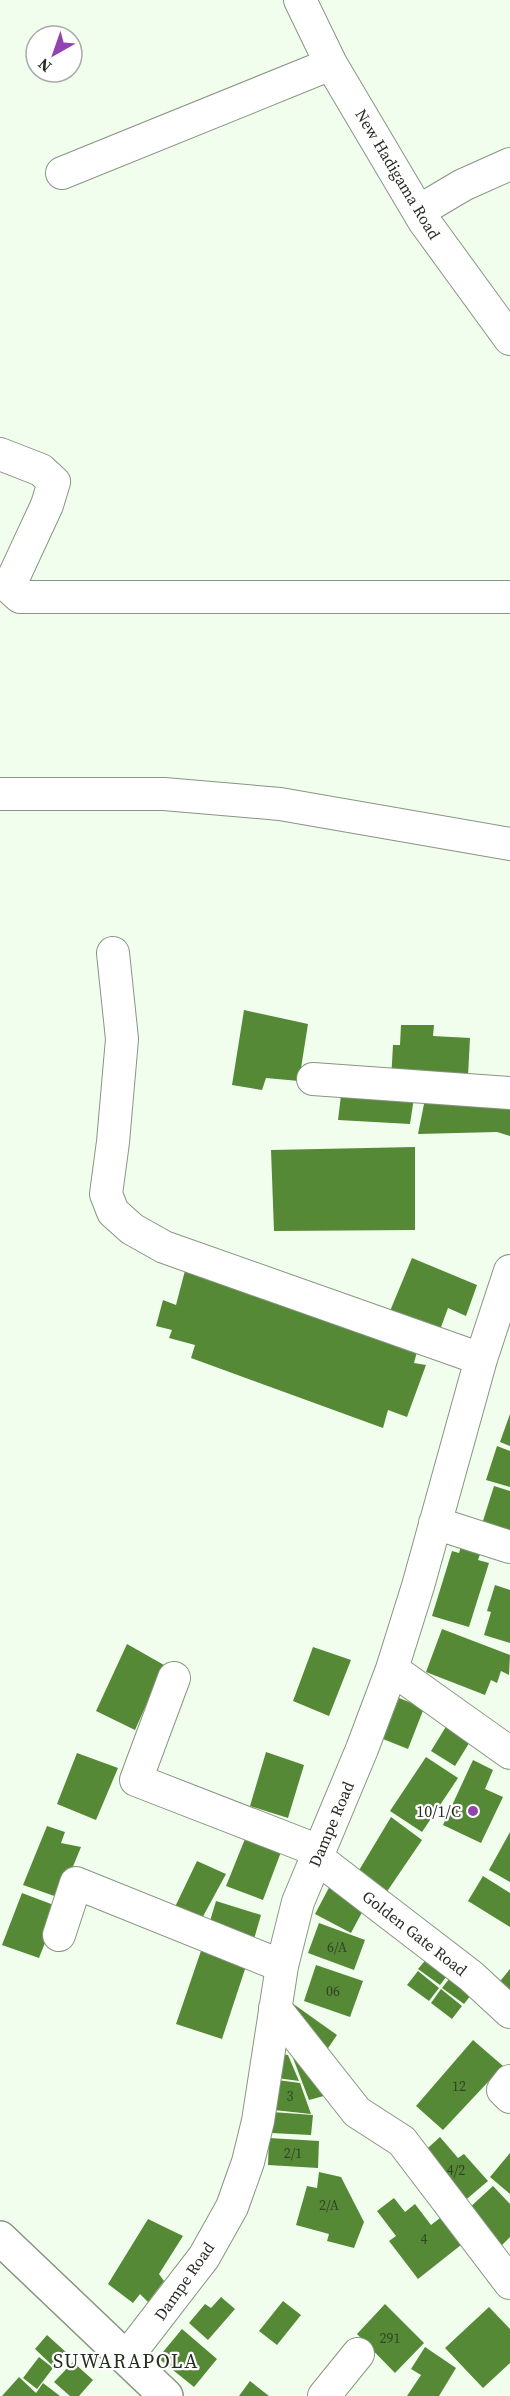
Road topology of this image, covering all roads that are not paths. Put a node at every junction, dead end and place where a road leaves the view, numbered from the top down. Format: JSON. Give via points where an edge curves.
{"nodes":[{"id":1,"x":300,"y":0,"type":"edge"},
{"id":2,"x":331,"y":64,"type":"junction"},
{"id":3,"x":510,"y":164,"type":"edge"},
{"id":4,"x":62,"y":173,"type":"dead end"},
{"id":5,"x":419,"y":211,"type":"junction"},
{"id":6,"x":510,"y":339,"type":"edge"},
{"id":7,"x":0,"y":454,"type":"edge"},
{"id":8,"x":510,"y":597,"type":"edge"},
{"id":9,"x":0,"y":794,"type":"edge"},
{"id":10,"x":510,"y":844,"type":"edge"},
{"id":11,"x":113,"y":954,"type":"dead end"},
{"id":12,"x":313,"y":1079,"type":"dead end"},
{"id":13,"x":510,"y":1093,"type":"edge"},
{"id":14,"x":510,"y":1271,"type":"edge"},
{"id":15,"x":481,"y":1359,"type":"junction"},
{"id":16,"x":435,"y":1523,"type":"junction"},
{"id":17,"x":510,"y":1547,"type":"edge"},
{"id":18,"x":392,"y":1669,"type":"junction"},
{"id":19,"x":174,"y":1678,"type":"dead end"},
{"id":20,"x":510,"y":1753,"type":"edge"},
{"id":21,"x":317,"y":1854,"type":"junction"},
{"id":22,"x":59,"y":1935,"type":"dead end"},
{"id":23,"x":282,"y":1966,"type":"junction"},
{"id":24,"x":275,"y":2008,"type":"junction"},
{"id":25,"x":510,"y":2012,"type":"edge"},
{"id":26,"x":510,"y":2081,"type":"edge"},
{"id":27,"x":510,"y":2097,"type":"edge"},
{"id":28,"x":0,"y":2238,"type":"edge"},
{"id":29,"x":510,"y":2283,"type":"edge"},
{"id":30,"x":358,"y":2354,"type":"dead end"},
{"id":31,"x":126,"y":2358,"type":"junction"},
{"id":32,"x":166,"y":2396,"type":"edge"},
{"id":33,"x":324,"y":2396,"type":"edge"}],
"edges":[{"from":1,"to":2,"type":"street","name":"New Hadigama Road"},
{"from":2,"to":4,"type":"street"},
{"from":2,"to":5,"type":"street","name":"New Hadigama Road"},
{"from":3,"to":5,"type":"street"},
{"from":5,"to":6,"type":"street","name":"New Hadigama Road"},
{"from":7,"to":8,"type":"street","via":[[41,470],[54,482],[44,513],[9,587],[20,597]]},
{"from":9,"to":10,"type":"street","via":[[164,794],[280,804]]},
{"from":11,"to":15,"type":"street","via":[[122,1039],[106,1194],[113,1212],[132,1229],[164,1247]]},
{"from":12,"to":13,"type":"street"},
{"from":14,"to":15,"type":"street","name":"Dampe Road"},
{"from":15,"to":16,"type":"street","name":"Dampe Road"},
{"from":16,"to":17,"type":"street"},
{"from":16,"to":18,"type":"street","name":"Dampe Road"},
{"from":18,"to":20,"type":"street"},
{"from":18,"to":21,"type":"street","name":"Dampe Road"},
{"from":19,"to":21,"type":"street","name":"Golden Gate Road","via":[[136,1780]]},
{"from":21,"to":23,"type":"street","name":"Dampe Road","via":[[298,1902]]},
{"from":21,"to":25,"type":"street","name":"Golden Gate Road","via":[[471,1976]]},
{"from":22,"to":23,"type":"street","via":[[76,1882]]},
{"from":23,"to":24,"type":"street","name":"Dampe Road"},
{"from":24,"to":29,"type":"street","via":[[357,2112],[402,2141]]},
{"from":24,"to":31,"type":"street","name":"Dampe Road","via":[[258,2121],[232,2207],[204,2257]]},
{"from":26,"to":27,"type":"street","via":[[503,2090]]},
{"from":28,"to":31,"type":"main road"},
{"from":30,"to":33,"type":"street"},
{"from":31,"to":32,"type":"main road"}]}
